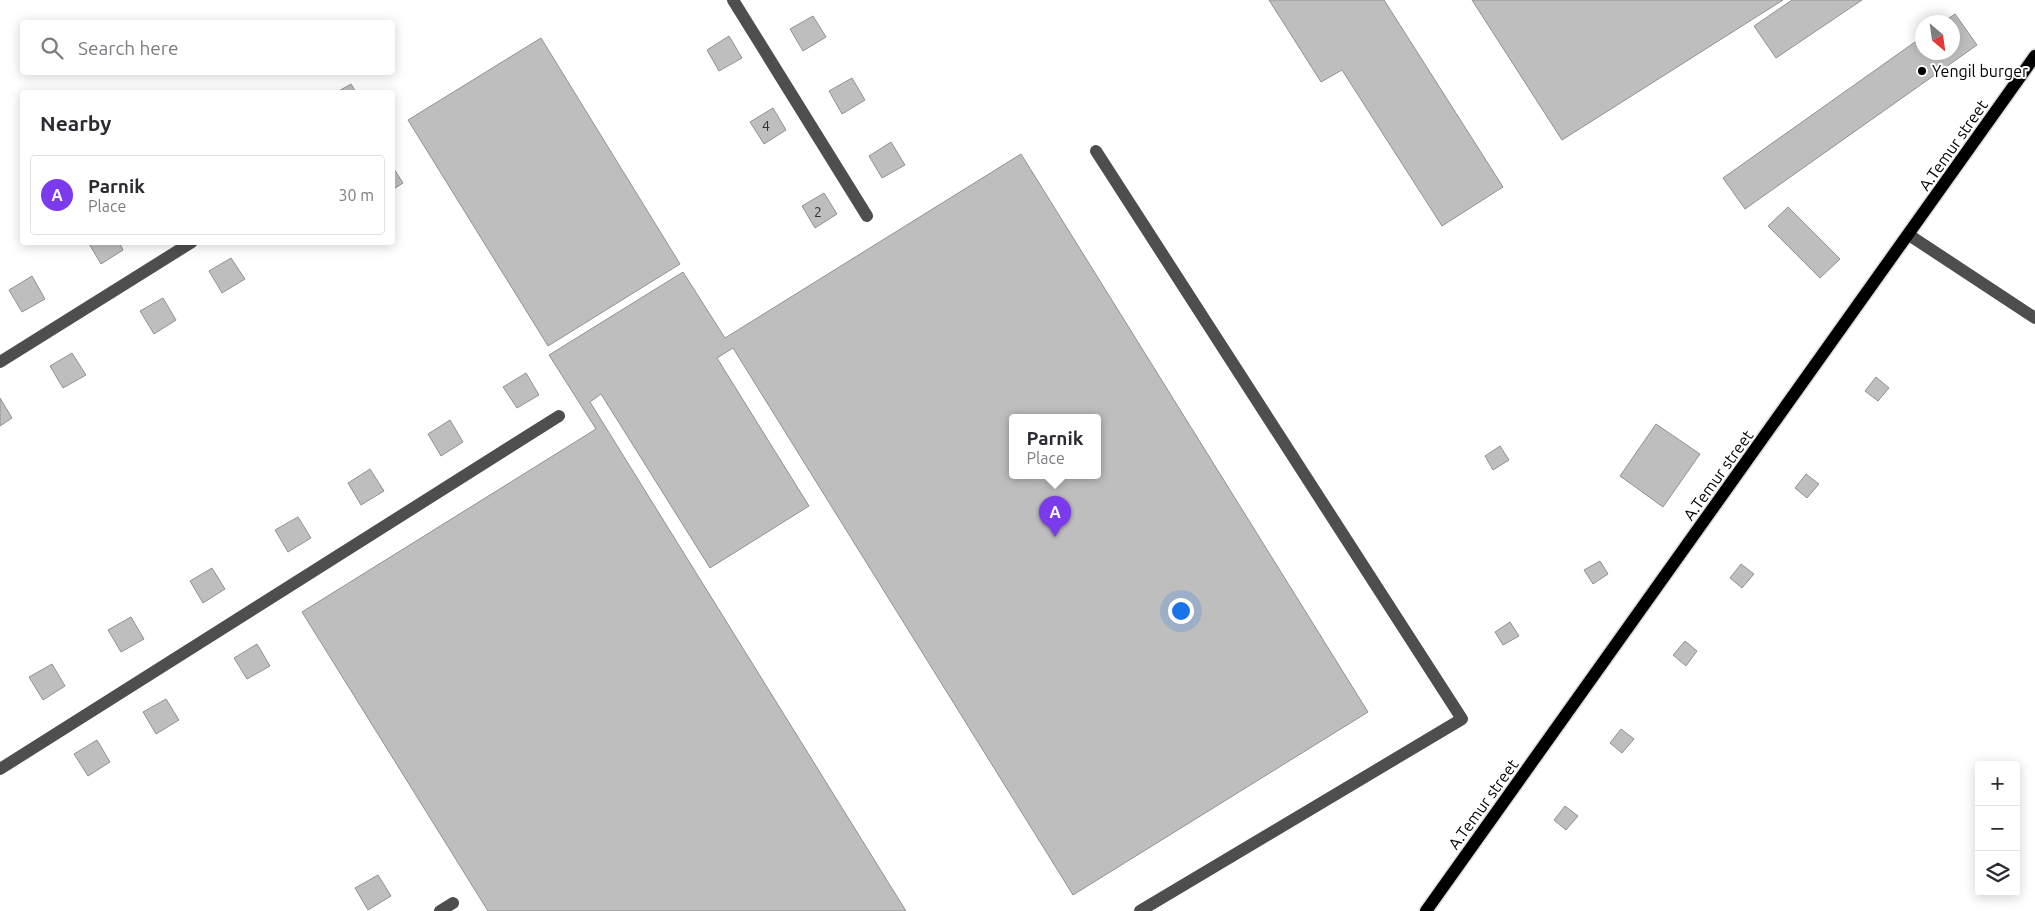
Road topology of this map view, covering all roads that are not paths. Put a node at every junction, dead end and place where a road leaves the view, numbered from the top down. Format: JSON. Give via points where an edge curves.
{"nodes":[{"id":1,"x":733,"y":0,"type":"edge"},
{"id":2,"x":2035,"y":56,"type":"edge"},
{"id":3,"x":1096,"y":152,"type":"dead end"},
{"id":4,"x":867,"y":216,"type":"dead end"},
{"id":5,"x":1909,"y":235,"type":"junction"},
{"id":6,"x":187,"y":245,"type":"edge"},
{"id":7,"x":2035,"y":318,"type":"edge"},
{"id":8,"x":0,"y":362,"type":"edge"},
{"id":9,"x":559,"y":416,"type":"dead end"},
{"id":10,"x":0,"y":769,"type":"edge"},
{"id":11,"x":453,"y":903,"type":"dead end"},
{"id":12,"x":440,"y":911,"type":"edge"},
{"id":13,"x":1140,"y":911,"type":"edge"},
{"id":14,"x":1426,"y":911,"type":"edge"}],
"edges":[{"from":1,"to":4,"type":"street"},
{"from":2,"to":5,"type":"main road","name":"A.Temur street"},
{"from":3,"to":13,"type":"street","via":[[1462,719]]},
{"from":5,"to":7,"type":"street"},
{"from":5,"to":14,"type":"main road","name":"A.Temur street"},
{"from":6,"to":8,"type":"street"},
{"from":9,"to":10,"type":"street"},
{"from":11,"to":12,"type":"street"}]}
